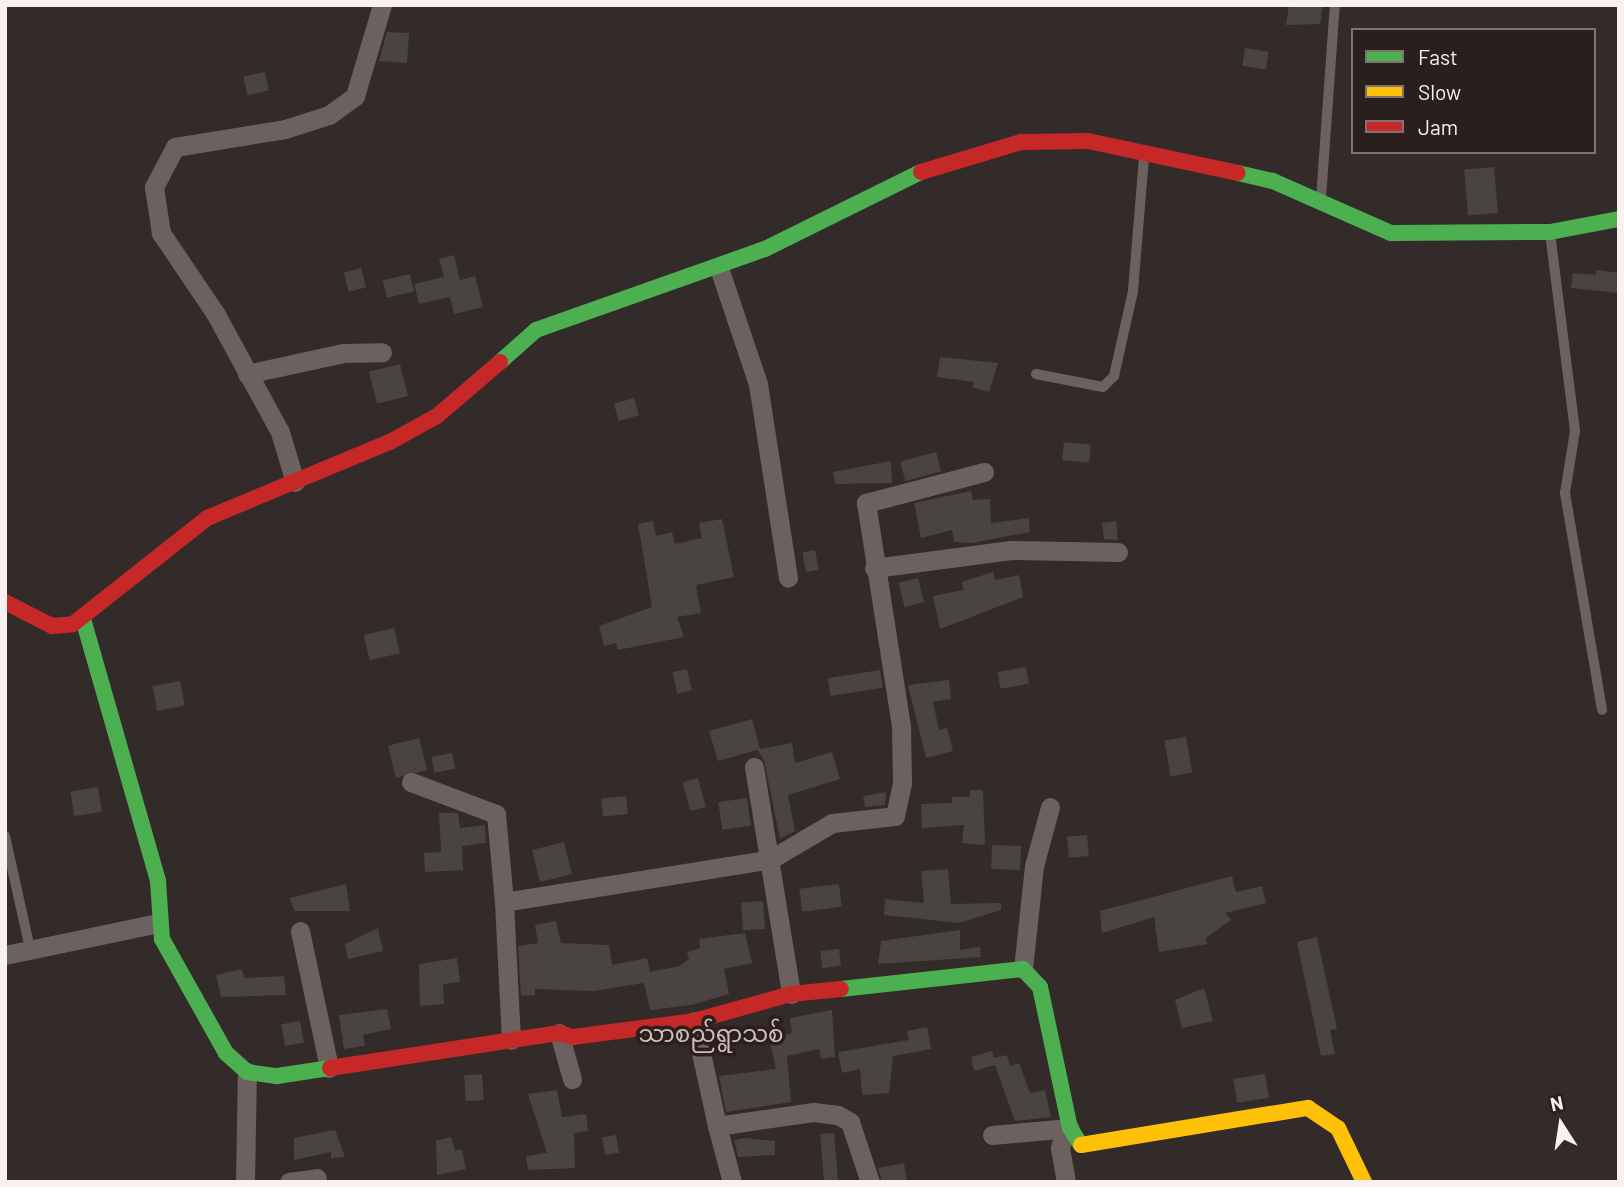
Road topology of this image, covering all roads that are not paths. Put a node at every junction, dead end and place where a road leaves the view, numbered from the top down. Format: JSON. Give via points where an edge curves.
{"nodes":[{"id":1,"x":382,"y":5,"type":"edge"},
{"id":2,"x":1335,"y":5,"type":"edge"},
{"id":3,"x":1144,"y":157,"type":"junction"},
{"id":4,"x":1320,"y":202,"type":"junction"},
{"id":5,"x":1619,"y":219,"type":"edge"},
{"id":6,"x":1550,"y":232,"type":"junction"},
{"id":7,"x":719,"y":268,"type":"junction"},
{"id":8,"x":382,"y":352,"type":"dead end"},
{"id":9,"x":247,"y":374,"type":"junction"},
{"id":10,"x":1036,"y":374,"type":"dead end"},
{"id":11,"x":985,"y":472,"type":"dead end"},
{"id":12,"x":295,"y":482,"type":"junction"},
{"id":13,"x":1118,"y":552,"type":"dead end"},
{"id":14,"x":874,"y":568,"type":"junction"},
{"id":15,"x":788,"y":578,"type":"dead end"},
{"id":16,"x":5,"y":602,"type":"edge"},
{"id":17,"x":83,"y":618,"type":"junction"},
{"id":18,"x":1602,"y":710,"type":"dead end"},
{"id":19,"x":754,"y":767,"type":"dead end"},
{"id":20,"x":411,"y":782,"type":"dead end"},
{"id":21,"x":1050,"y":807,"type":"dead end"},
{"id":22,"x":5,"y":836,"type":"edge"},
{"id":23,"x":771,"y":859,"type":"junction"},
{"id":24,"x":504,"y":902,"type":"junction"},
{"id":25,"x":158,"y":923,"type":"junction"},
{"id":26,"x":300,"y":931,"type":"dead end"},
{"id":27,"x":30,"y":949,"type":"junction"},
{"id":28,"x":5,"y":955,"type":"edge"},
{"id":29,"x":1023,"y":969,"type":"junction"},
{"id":30,"x":791,"y":994,"type":"junction"},
{"id":31,"x":694,"y":1021,"type":"junction"},
{"id":32,"x":559,"y":1033,"type":"junction"},
{"id":33,"x":511,"y":1040,"type":"junction"},
{"id":34,"x":329,"y":1068,"type":"junction"},
{"id":35,"x":247,"y":1072,"type":"junction"},
{"id":36,"x":572,"y":1079,"type":"dead end"},
{"id":37,"x":718,"y":1126,"type":"junction"},
{"id":38,"x":1067,"y":1128,"type":"junction"},
{"id":39,"x":992,"y":1135,"type":"dead end"},
{"id":40,"x":317,"y":1178,"type":"dead end"},
{"id":41,"x":245,"y":1182,"type":"edge"},
{"id":42,"x":289,"y":1182,"type":"edge"},
{"id":43,"x":732,"y":1182,"type":"edge"},
{"id":44,"x":870,"y":1182,"type":"edge"},
{"id":45,"x":1066,"y":1182,"type":"edge"},
{"id":46,"x":1364,"y":1182,"type":"edge"}],
"edges":[{"from":1,"to":9,"type":"street","via":[[367,71],[346,102],[285,129],[189,142],[165,158],[154,198],[161,233]]},
{"from":2,"to":4,"type":"lane"},
{"from":3,"to":4,"type":"street","via":[[1273,181]]},
{"from":3,"to":7,"type":"street","via":[[1088,141],[1021,142],[895,180]]},
{"from":3,"to":10,"type":"lane","via":[[1133,291],[1114,376],[1103,387]]},
{"from":4,"to":6,"type":"street","via":[[1391,233]]},
{"from":5,"to":6,"type":"street"},
{"from":6,"to":18,"type":"lane","via":[[1575,431],[1565,493]]},
{"from":7,"to":12,"type":"street","via":[[536,330],[437,416]]},
{"from":7,"to":15,"type":"street","via":[[758,384]]},
{"from":8,"to":9,"type":"street","via":[[343,353]]},
{"from":9,"to":12,"type":"street","via":[[280,432]]},
{"from":11,"to":14,"type":"street","via":[[866,503]]},
{"from":12,"to":17,"type":"street","via":[[206,518]]},
{"from":13,"to":14,"type":"street","via":[[1011,550]]},
{"from":14,"to":23,"type":"street","via":[[901,726],[902,783],[895,816],[832,823]]},
{"from":16,"to":17,"type":"street","via":[[52,626]]},
{"from":17,"to":25,"type":"street","via":[[158,881]]},
{"from":19,"to":23,"type":"street"},
{"from":20,"to":24,"type":"street","via":[[496,814]]},
{"from":21,"to":29,"type":"street","via":[[1034,866]]},
{"from":22,"to":27,"type":"lane"},
{"from":23,"to":24,"type":"street"},
{"from":23,"to":30,"type":"street"},
{"from":24,"to":33,"type":"street"},
{"from":25,"to":27,"type":"street"},
{"from":25,"to":35,"type":"street","via":[[186,991],[226,1053]]},
{"from":26,"to":34,"type":"street"},
{"from":27,"to":28,"type":"street"},
{"from":29,"to":30,"type":"street"},
{"from":29,"to":38,"type":"street","via":[[1040,987]]},
{"from":30,"to":31,"type":"street"},
{"from":31,"to":32,"type":"street","via":[[573,1037]]},
{"from":31,"to":37,"type":"street"},
{"from":32,"to":33,"type":"street"},
{"from":32,"to":36,"type":"street"},
{"from":33,"to":34,"type":"street"},
{"from":34,"to":35,"type":"street","via":[[277,1076]]},
{"from":35,"to":41,"type":"street"},
{"from":37,"to":43,"type":"street"},
{"from":37,"to":44,"type":"street","via":[[813,1112],[838,1115],[850,1122]]},
{"from":38,"to":39,"type":"street"},
{"from":38,"to":45,"type":"street","via":[[1060,1148]]},
{"from":38,"to":46,"type":"street","via":[[1084,1149],[1119,1147],[1308,1108],[1338,1128]]},
{"from":40,"to":42,"type":"street"}]}
